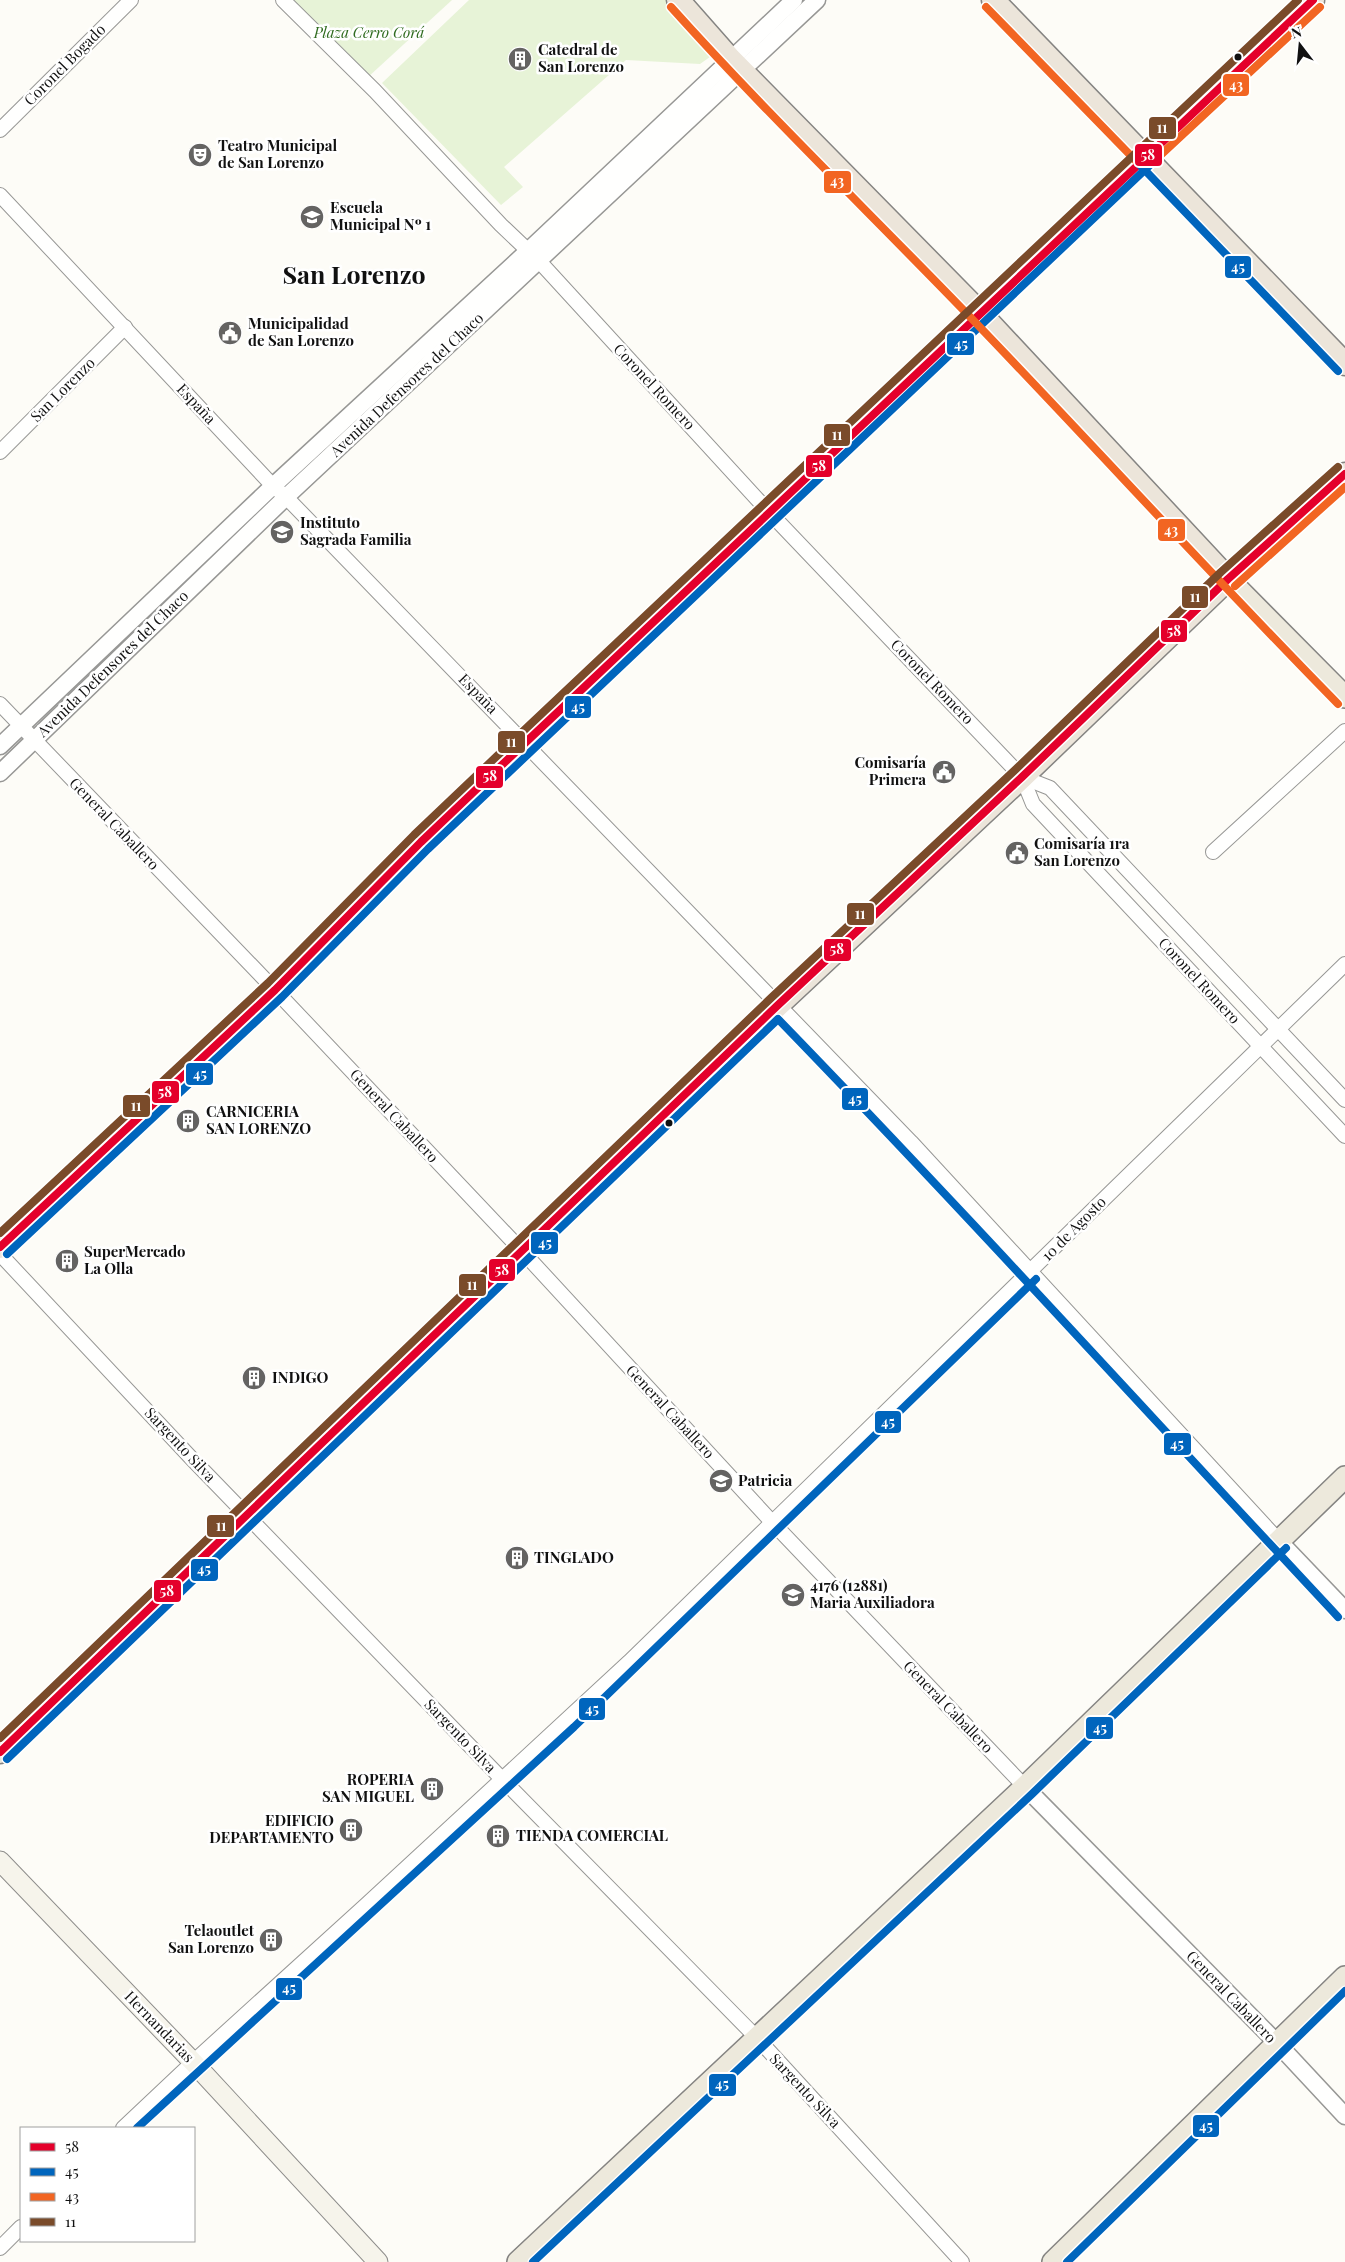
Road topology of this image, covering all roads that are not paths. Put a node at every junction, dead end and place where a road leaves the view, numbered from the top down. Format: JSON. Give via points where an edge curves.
{"nodes":[{"id":1,"x":131,"y":0,"type":"edge"},
{"id":2,"x":283,"y":0,"type":"edge"},
{"id":3,"x":678,"y":0,"type":"edge"},
{"id":4,"x":794,"y":0,"type":"edge"},
{"id":5,"x":817,"y":0,"type":"edge"},
{"id":6,"x":993,"y":0,"type":"edge"},
{"id":7,"x":1313,"y":0,"type":"edge"},
{"id":8,"x":736,"y":65,"type":"junction"},
{"id":9,"x":0,"y":130,"type":"edge"},
{"id":10,"x":1146,"y":156,"type":"junction"},
{"id":11,"x":0,"y":196,"type":"edge"},
{"id":12,"x":534,"y":256,"type":"junction"},
{"id":13,"x":980,"y":313,"type":"junction"},
{"id":14,"x":125,"y":327,"type":"junction"},
{"id":15,"x":1345,"y":364,"type":"edge"},
{"id":16,"x":0,"y":452,"type":"edge"},
{"id":17,"x":1345,"y":474,"type":"edge"},
{"id":18,"x":274,"y":486,"type":"junction"},
{"id":19,"x":286,"y":497,"type":"junction"},
{"id":20,"x":769,"y":512,"type":"junction"},
{"id":21,"x":1228,"y":579,"type":"junction"},
{"id":22,"x":1345,"y":697,"type":"edge"},
{"id":23,"x":0,"y":704,"type":"edge"},
{"id":24,"x":20,"y":726,"type":"junction"},
{"id":25,"x":1345,"y":731,"type":"edge"},
{"id":26,"x":34,"y":740,"type":"junction"},
{"id":27,"x":525,"y":743,"type":"junction"},
{"id":28,"x":0,"y":746,"type":"edge"},
{"id":29,"x":0,"y":773,"type":"edge"},
{"id":30,"x":1022,"y":777,"type":"junction"},
{"id":31,"x":1213,"y":852,"type":"dead end"},
{"id":32,"x":1345,"y":964,"type":"edge"},
{"id":33,"x":274,"y":990,"type":"junction"},
{"id":34,"x":778,"y":1005,"type":"junction"},
{"id":35,"x":1277,"y":1028,"type":"junction"},
{"id":36,"x":1260,"y":1046,"type":"junction"},
{"id":37,"x":1345,"y":1100,"type":"edge"},
{"id":38,"x":1345,"y":1136,"type":"edge"},
{"id":39,"x":0,"y":1246,"type":"edge"},
{"id":40,"x":522,"y":1251,"type":"junction"},
{"id":41,"x":0,"y":1254,"type":"edge"},
{"id":42,"x":1030,"y":1272,"type":"junction"},
{"id":43,"x":1345,"y":1477,"type":"edge"},
{"id":44,"x":246,"y":1514,"type":"junction"},
{"id":45,"x":771,"y":1521,"type":"junction"},
{"id":46,"x":1279,"y":1541,"type":"junction"},
{"id":47,"x":1345,"y":1610,"type":"edge"},
{"id":48,"x":0,"y":1752,"type":"edge"},
{"id":49,"x":502,"y":1779,"type":"junction"},
{"id":50,"x":1025,"y":1787,"type":"junction"},
{"id":51,"x":0,"y":1860,"type":"edge"},
{"id":52,"x":1345,"y":1977,"type":"edge"},
{"id":53,"x":757,"y":2038,"type":"junction"},
{"id":54,"x":1276,"y":2042,"type":"junction"},
{"id":55,"x":193,"y":2062,"type":"junction"},
{"id":56,"x":1345,"y":2116,"type":"edge"},
{"id":57,"x":124,"y":2127,"type":"edge"},
{"id":58,"x":20,"y":2228,"type":"edge"},
{"id":59,"x":0,"y":2248,"type":"edge"},
{"id":60,"x":378,"y":2262,"type":"edge"},
{"id":61,"x":518,"y":2262,"type":"edge"},
{"id":62,"x":962,"y":2262,"type":"edge"},
{"id":63,"x":1053,"y":2262,"type":"edge"}],
"edges":[{"from":1,"to":9,"type":"street","name":"Coronel Bogado"},
{"from":2,"to":12,"type":"street","name":"Coronel Romero"},
{"from":3,"to":8,"type":"highway"},
{"from":4,"to":8,"type":"street","name":"Avenida Defensores del Chaco"},
{"from":5,"to":8,"type":"street","name":"Avenida Defensores del Chaco"},
{"from":6,"to":10,"type":"highway"},
{"from":7,"to":10,"type":"highway"},
{"from":8,"to":12,"type":"street","name":"Avenida Defensores del Chaco"},
{"from":8,"to":13,"type":"highway"},
{"from":10,"to":13,"type":"highway"},
{"from":10,"to":15,"type":"highway"},
{"from":11,"to":14,"type":"street","name":"España"},
{"from":12,"to":18,"type":"street","name":"Avenida Defensores del Chaco"},
{"from":12,"to":19,"type":"street","name":"Avenida Defensores del Chaco"},
{"from":12,"to":20,"type":"street","name":"Coronel Romero"},
{"from":13,"to":20,"type":"highway"},
{"from":13,"to":21,"type":"highway"},
{"from":14,"to":16,"type":"street","name":"San Lorenzo"},
{"from":14,"to":18,"type":"street","name":"España"},
{"from":17,"to":21,"type":"highway"},
{"from":18,"to":19,"type":"street","name":"España"},
{"from":18,"to":24,"type":"street","name":"Avenida Defensores del Chaco"},
{"from":19,"to":26,"type":"street","name":"Avenida Defensores del Chaco"},
{"from":19,"to":27,"type":"street","name":"España"},
{"from":20,"to":27,"type":"highway"},
{"from":20,"to":30,"type":"street","name":"Coronel Romero"},
{"from":21,"to":22,"type":"main road"},
{"from":21,"to":30,"type":"highway"},
{"from":23,"to":24,"type":"street","name":"General Caballero"},
{"from":24,"to":26,"type":"street","name":"General Caballero"},
{"from":24,"to":28,"type":"street","name":"Avenida Defensores del Chaco"},
{"from":25,"to":31,"type":"street"},
{"from":26,"to":29,"type":"street","name":"Avenida Defensores del Chaco"},
{"from":26,"to":33,"type":"street","name":"General Caballero"},
{"from":27,"to":33,"type":"highway"},
{"from":27,"to":34,"type":"street","name":"España"},
{"from":30,"to":34,"type":"highway"},
{"from":30,"to":35,"type":"street","name":"Coronel Romero","via":[[1050,788]]},
{"from":30,"to":36,"type":"street","name":"Coronel Romero","via":[[1033,804]]},
{"from":32,"to":35,"type":"street","name":"10 de Agosto"},
{"from":33,"to":39,"type":"highway"},
{"from":33,"to":40,"type":"street","name":"General Caballero"},
{"from":34,"to":40,"type":"highway"},
{"from":34,"to":42,"type":"street","name":"España","via":[[911,1142]]},
{"from":35,"to":36,"type":"street","name":"10 de Agosto"},
{"from":35,"to":37,"type":"street","name":"Coronel Romero"},
{"from":36,"to":38,"type":"street","name":"Coronel Romero"},
{"from":36,"to":42,"type":"street","name":"10 de Agosto"},
{"from":40,"to":44,"type":"highway"},
{"from":40,"to":45,"type":"street","name":"General Caballero"},
{"from":41,"to":44,"type":"street","name":"Sargento Silva"},
{"from":42,"to":45,"type":"street","name":"10 de Agosto"},
{"from":42,"to":46,"type":"street","name":"España"},
{"from":43,"to":46,"type":"main road"},
{"from":44,"to":48,"type":"highway"},
{"from":44,"to":49,"type":"street","name":"Sargento Silva"},
{"from":45,"to":49,"type":"street","name":"10 de Agosto","via":[[629,1662]]},
{"from":45,"to":50,"type":"street","name":"General Caballero"},
{"from":46,"to":47,"type":"street","name":"España"},
{"from":46,"to":50,"type":"main road"},
{"from":49,"to":53,"type":"street","name":"Sargento Silva"},
{"from":49,"to":55,"type":"street","name":"10 de Agosto"},
{"from":50,"to":53,"type":"main road"},
{"from":50,"to":54,"type":"street","name":"General Caballero"},
{"from":51,"to":55,"type":"main road","name":"Hernandarias"},
{"from":52,"to":54,"type":"main road"},
{"from":53,"to":61,"type":"main road"},
{"from":53,"to":62,"type":"street","name":"Sargento Silva"},
{"from":54,"to":56,"type":"street","name":"General Caballero"},
{"from":54,"to":63,"type":"main road"},
{"from":55,"to":57,"type":"street","name":"10 de Agosto"},
{"from":55,"to":60,"type":"main road","name":"Hernandarias"},
{"from":58,"to":59,"type":"street"}]}
